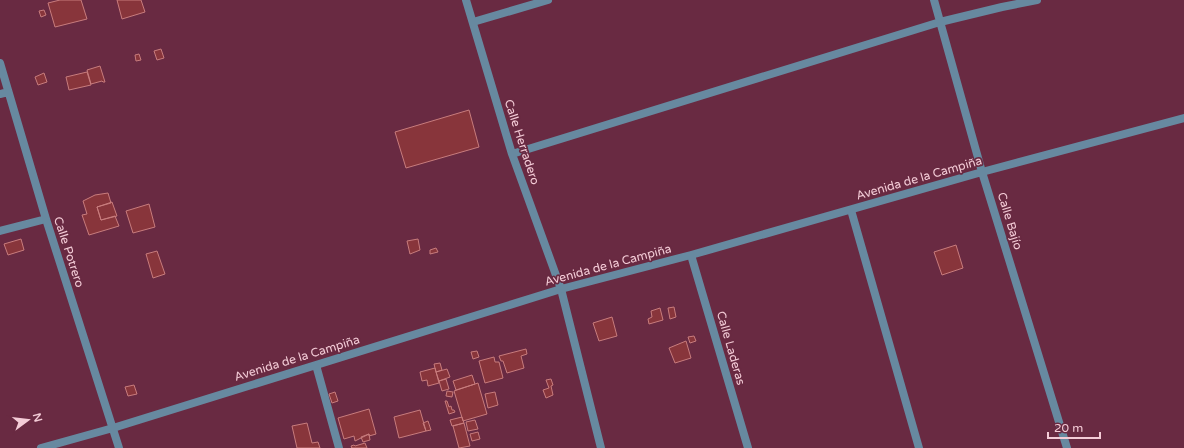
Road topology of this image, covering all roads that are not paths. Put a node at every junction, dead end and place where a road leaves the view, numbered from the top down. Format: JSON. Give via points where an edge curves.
{"nodes":[{"id":1,"x":466,"y":0,"type":"edge"},
{"id":2,"x":548,"y":0,"type":"edge"},
{"id":3,"x":934,"y":0,"type":"edge"},
{"id":4,"x":1037,"y":0,"type":"edge"},
{"id":5,"x":473,"y":22,"type":"junction"},
{"id":6,"x":940,"y":22,"type":"junction"},
{"id":7,"x":0,"y":63,"type":"edge"},
{"id":8,"x":4,"y":93,"type":"edge"},
{"id":9,"x":1184,"y":118,"type":"edge"},
{"id":10,"x":512,"y":154,"type":"junction"},
{"id":11,"x":982,"y":172,"type":"junction"},
{"id":12,"x":852,"y":210,"type":"junction"},
{"id":13,"x":46,"y":218,"type":"junction"},
{"id":14,"x":0,"y":231,"type":"edge"},
{"id":15,"x":691,"y":255,"type":"junction"},
{"id":16,"x":561,"y":289,"type":"junction"},
{"id":17,"x":316,"y":365,"type":"junction"},
{"id":18,"x":114,"y":428,"type":"junction"},
{"id":19,"x":41,"y":448,"type":"edge"},
{"id":20,"x":119,"y":448,"type":"edge"},
{"id":21,"x":339,"y":448,"type":"edge"},
{"id":22,"x":601,"y":448,"type":"edge"},
{"id":23,"x":748,"y":448,"type":"edge"},
{"id":24,"x":919,"y":448,"type":"edge"},
{"id":25,"x":1067,"y":448,"type":"edge"}],
"edges":[{"from":1,"to":5,"type":"street","name":"Calle Herradero"},
{"from":2,"to":5,"type":"street"},
{"from":3,"to":6,"type":"street","name":"Calle Bajío"},
{"from":4,"to":6,"type":"street"},
{"from":5,"to":10,"type":"street","name":"Calle Herradero"},
{"from":6,"to":10,"type":"street"},
{"from":6,"to":11,"type":"street","name":"Calle Bajío"},
{"from":7,"to":8,"type":"street","name":"Calle Potrero"},
{"from":8,"to":13,"type":"street","name":"Calle Potrero"},
{"from":9,"to":11,"type":"street","name":"Avenida de la Campiña"},
{"from":10,"to":16,"type":"street","name":"Calle Herradero"},
{"from":11,"to":12,"type":"street","name":"Avenida de la Campiña"},
{"from":11,"to":25,"type":"street","name":"Calle Bajío"},
{"from":12,"to":15,"type":"street","name":"Avenida de la Campiña"},
{"from":12,"to":24,"type":"street"},
{"from":13,"to":14,"type":"street"},
{"from":13,"to":18,"type":"street","name":"Calle Potrero"},
{"from":15,"to":16,"type":"street","name":"Avenida de la Campiña"},
{"from":15,"to":23,"type":"street","name":"Calle Laderas"},
{"from":16,"to":17,"type":"street","name":"Avenida de la Campiña"},
{"from":16,"to":22,"type":"street","name":"Calle Herradero"},
{"from":17,"to":18,"type":"street","name":"Avenida de la Campiña"},
{"from":17,"to":21,"type":"street"},
{"from":18,"to":19,"type":"street","name":"Avenida de la Campiña"},
{"from":18,"to":20,"type":"street","name":"Calle Potrero"}]}
